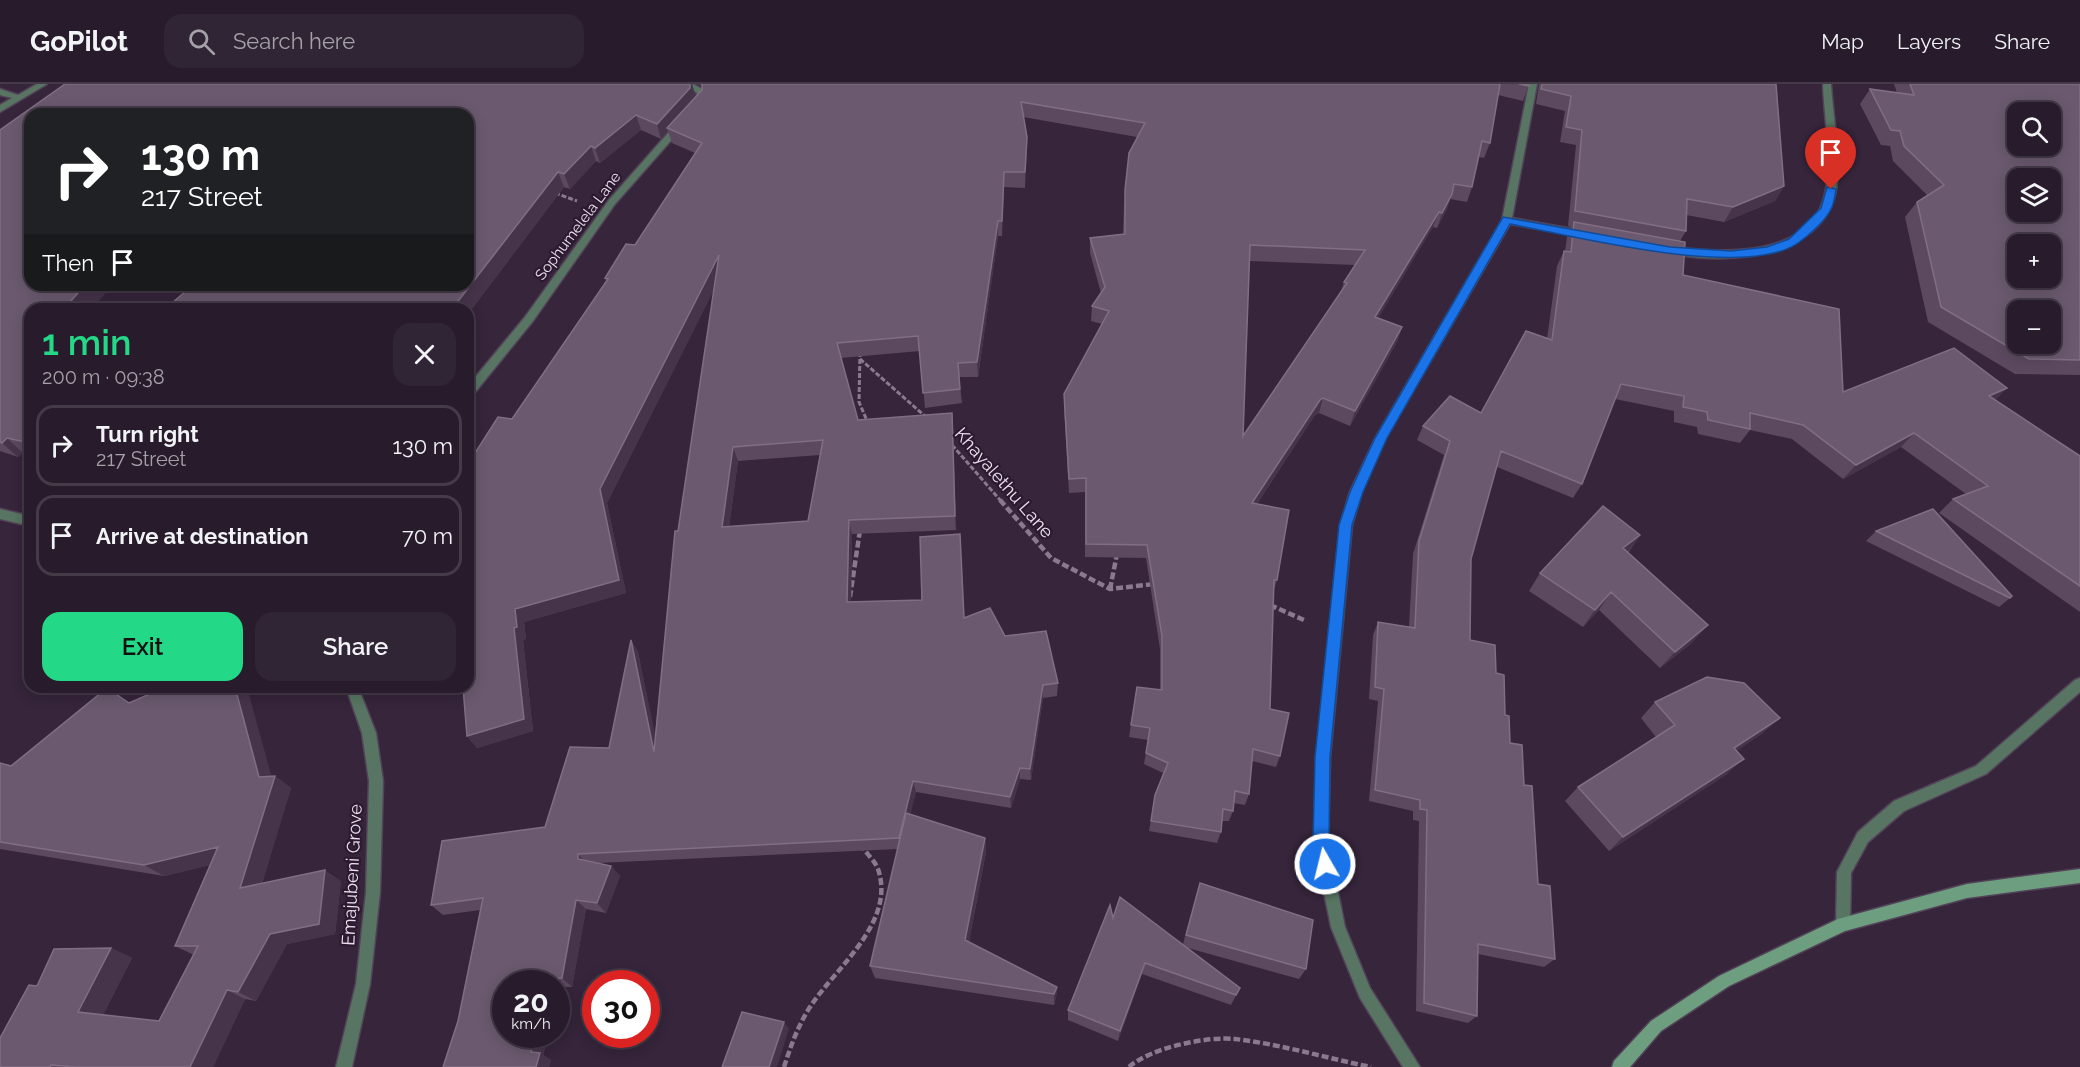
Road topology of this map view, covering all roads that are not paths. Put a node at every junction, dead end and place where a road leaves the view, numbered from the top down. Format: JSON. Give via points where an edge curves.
{"nodes":[{"id":1,"x":43,"y":84,"type":"edge"},
{"id":2,"x":687,"y":84,"type":"edge"},
{"id":3,"x":1533,"y":84,"type":"edge"},
{"id":4,"x":1827,"y":84,"type":"edge"},
{"id":5,"x":0,"y":92,"type":"edge"},
{"id":6,"x":17,"y":98,"type":"junction"},
{"id":7,"x":0,"y":109,"type":"edge"},
{"id":8,"x":1507,"y":220,"type":"junction"},
{"id":9,"x":1600,"y":237,"type":"edge"},
{"id":10,"x":1659,"y":249,"type":"edge"},
{"id":11,"x":474,"y":386,"type":"edge"},
{"id":12,"x":0,"y":514,"type":"edge"},
{"id":13,"x":24,"y":520,"type":"edge"},
{"id":14,"x":2080,"y":684,"type":"edge"},
{"id":15,"x":354,"y":693,"type":"edge"},
{"id":16,"x":2080,"y":876,"type":"edge"},
{"id":17,"x":1843,"y":924,"type":"junction"},
{"id":18,"x":344,"y":1067,"type":"edge"},
{"id":19,"x":1412,"y":1067,"type":"edge"},
{"id":20,"x":1620,"y":1067,"type":"edge"}],
"edges":[{"from":1,"to":6,"type":"street"},
{"from":2,"to":11,"type":"street","name":"Sophumelela Lane","via":[[701,92],[700,104],[606,211],[529,319]]},
{"from":3,"to":8,"type":"street"},
{"from":4,"to":10,"type":"street","via":[[1831,189],[1826,210],[1814,224],[1793,242],[1768,250],[1706,254]]},
{"from":5,"to":6,"type":"street"},
{"from":6,"to":7,"type":"street"},
{"from":8,"to":9,"type":"street"},
{"from":8,"to":19,"type":"street","via":[[1381,438],[1356,492],[1346,525],[1323,757],[1321,843],[1338,927],[1360,982]]},
{"from":12,"to":13,"type":"street"},
{"from":14,"to":17,"type":"street","via":[[1981,770],[1899,806],[1863,837],[1844,872]]},
{"from":15,"to":18,"type":"street","name":"Emajubeni Grove","via":[[369,733],[376,781],[373,892],[363,984]]},
{"from":16,"to":17,"type":"street","via":[[1967,891]]},
{"from":17,"to":20,"type":"street","via":[[1724,981],[1656,1026]]}]}
